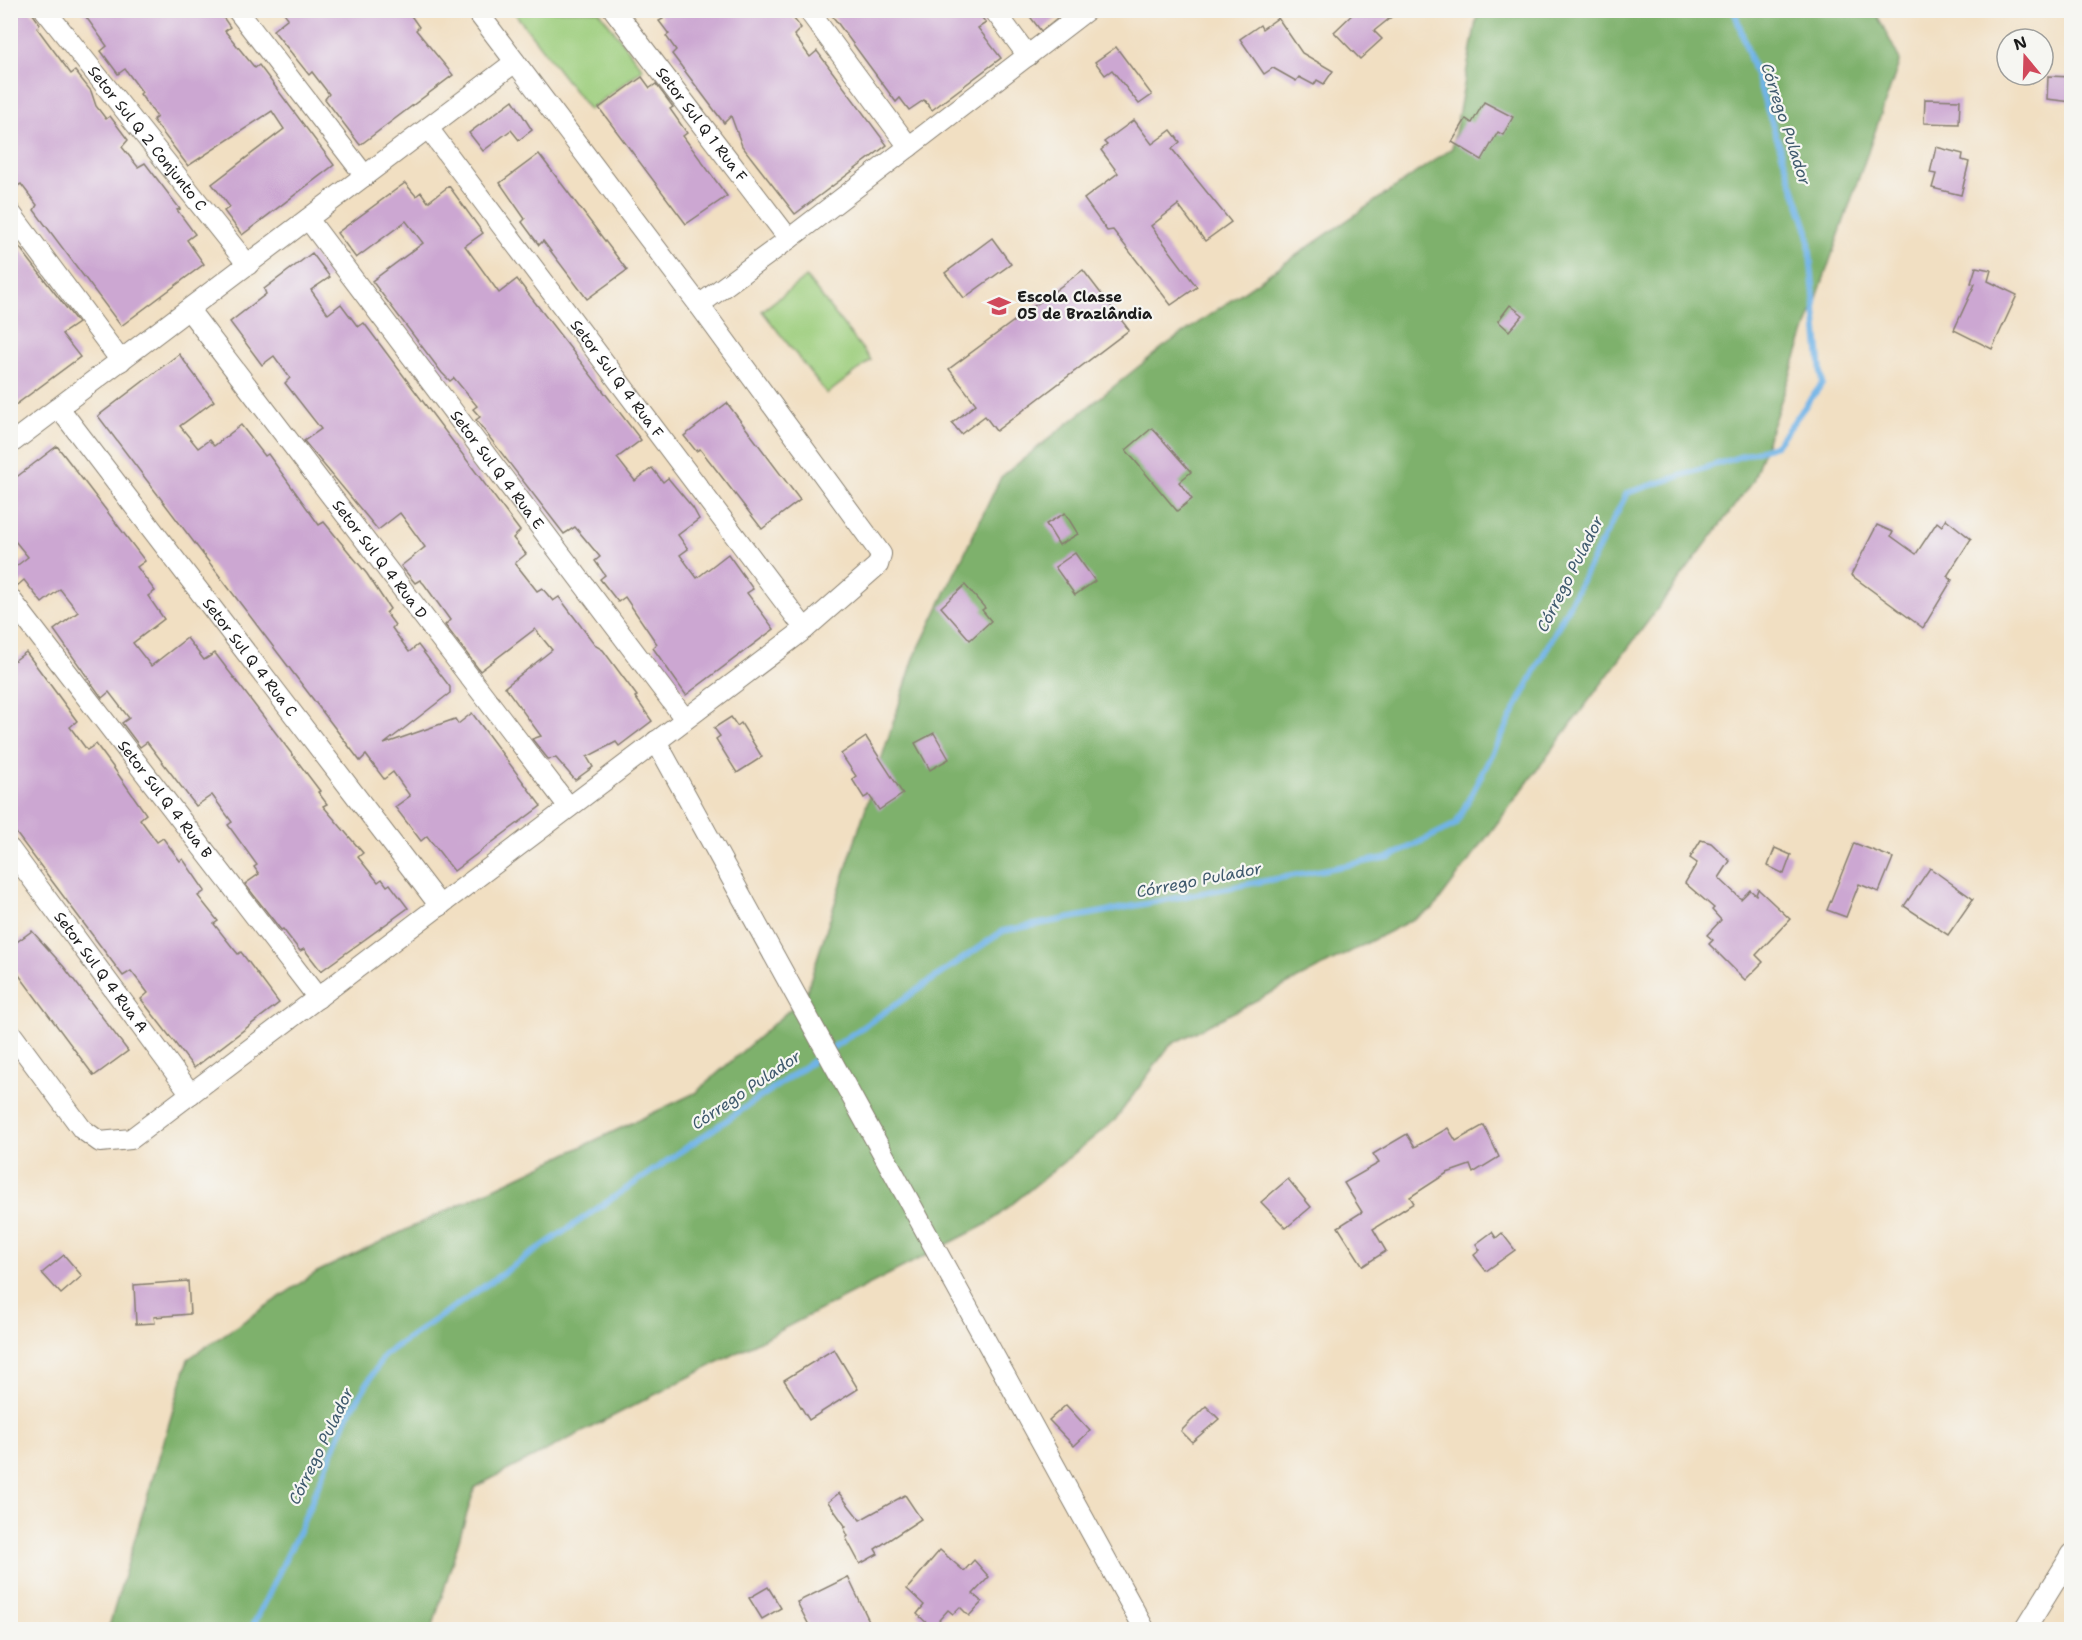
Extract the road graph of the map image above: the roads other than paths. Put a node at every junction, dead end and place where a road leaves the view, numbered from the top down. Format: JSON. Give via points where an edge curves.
{"nodes":[{"id":1,"x":45,"y":10,"type":"edge"},
{"id":2,"x":237,"y":10,"type":"edge"},
{"id":3,"x":476,"y":10,"type":"edge"},
{"id":4,"x":614,"y":10,"type":"edge"},
{"id":5,"x":808,"y":10,"type":"edge"},
{"id":6,"x":994,"y":10,"type":"edge"},
{"id":7,"x":1087,"y":10,"type":"edge"},
{"id":8,"x":1028,"y":56,"type":"junction"},
{"id":9,"x":515,"y":62,"type":"junction"},
{"id":10,"x":428,"y":128,"type":"junction"},
{"id":11,"x":909,"y":147,"type":"junction"},
{"id":12,"x":365,"y":176,"type":"junction"},
{"id":13,"x":10,"y":212,"type":"edge"},
{"id":14,"x":308,"y":219,"type":"junction"},
{"id":15,"x":789,"y":239,"type":"junction"},
{"id":16,"x":248,"y":265,"type":"junction"},
{"id":17,"x":699,"y":304,"type":"junction"},
{"id":18,"x":189,"y":310,"type":"junction"},
{"id":19,"x":121,"y":361,"type":"junction"},
{"id":20,"x":59,"y":408,"type":"junction"},
{"id":21,"x":10,"y":444,"type":"edge"},
{"id":22,"x":10,"y":598,"type":"edge"},
{"id":23,"x":805,"y":629,"type":"junction"},
{"id":24,"x":686,"y":719,"type":"junction"},
{"id":25,"x":656,"y":741,"type":"junction"},
{"id":26,"x":569,"y":807,"type":"junction"},
{"id":27,"x":10,"y":849,"type":"edge"},
{"id":28,"x":440,"y":906,"type":"junction"},
{"id":29,"x":318,"y":998,"type":"junction"},
{"id":30,"x":10,"y":1032,"type":"edge"},
{"id":31,"x":191,"y":1094,"type":"junction"},
{"id":32,"x":2072,"y":1554,"type":"edge"},
{"id":33,"x":1145,"y":1629,"type":"edge"},
{"id":34,"x":2025,"y":1629,"type":"edge"}],
"edges":[{"from":1,"to":16,"type":"street","name":"Setor Sul Q 2 Conjunto C"},
{"from":2,"to":12,"type":"street"},
{"from":3,"to":9,"type":"street"},
{"from":4,"to":15,"type":"street","name":"Setor Sul Q 1 Rua F"},
{"from":5,"to":11,"type":"street"},
{"from":6,"to":8,"type":"street"},
{"from":7,"to":8,"type":"street"},
{"from":8,"to":11,"type":"street"},
{"from":9,"to":10,"type":"street"},
{"from":9,"to":17,"type":"street"},
{"from":10,"to":12,"type":"street"},
{"from":10,"to":23,"type":"street","name":"Setor Sul Q 4 Rua F"},
{"from":11,"to":15,"type":"street"},
{"from":12,"to":14,"type":"street"},
{"from":13,"to":19,"type":"street"},
{"from":14,"to":16,"type":"street"},
{"from":14,"to":24,"type":"street","name":"Setor Sul Q 4 Rua E"},
{"from":15,"to":17,"type":"street"},
{"from":16,"to":18,"type":"street"},
{"from":17,"to":23,"type":"street","via":[[880,554],[878,565]]},
{"from":18,"to":19,"type":"street"},
{"from":18,"to":26,"type":"street","name":"Setor Sul Q 4 Rua D"},
{"from":19,"to":20,"type":"street"},
{"from":20,"to":21,"type":"street"},
{"from":20,"to":28,"type":"street","name":"Setor Sul Q 4 Rua C"},
{"from":22,"to":29,"type":"street","name":"Setor Sul Q 4 Rua B"},
{"from":23,"to":24,"type":"street"},
{"from":24,"to":25,"type":"street"},
{"from":25,"to":26,"type":"street"},
{"from":25,"to":33,"type":"street"},
{"from":26,"to":28,"type":"street"},
{"from":27,"to":31,"type":"street","name":"Setor Sul Q 4 Rua A"},
{"from":28,"to":29,"type":"street"},
{"from":29,"to":31,"type":"street"},
{"from":30,"to":31,"type":"street","via":[[82,1129],[100,1142],[131,1139]]},
{"from":32,"to":34,"type":"street"}]}
